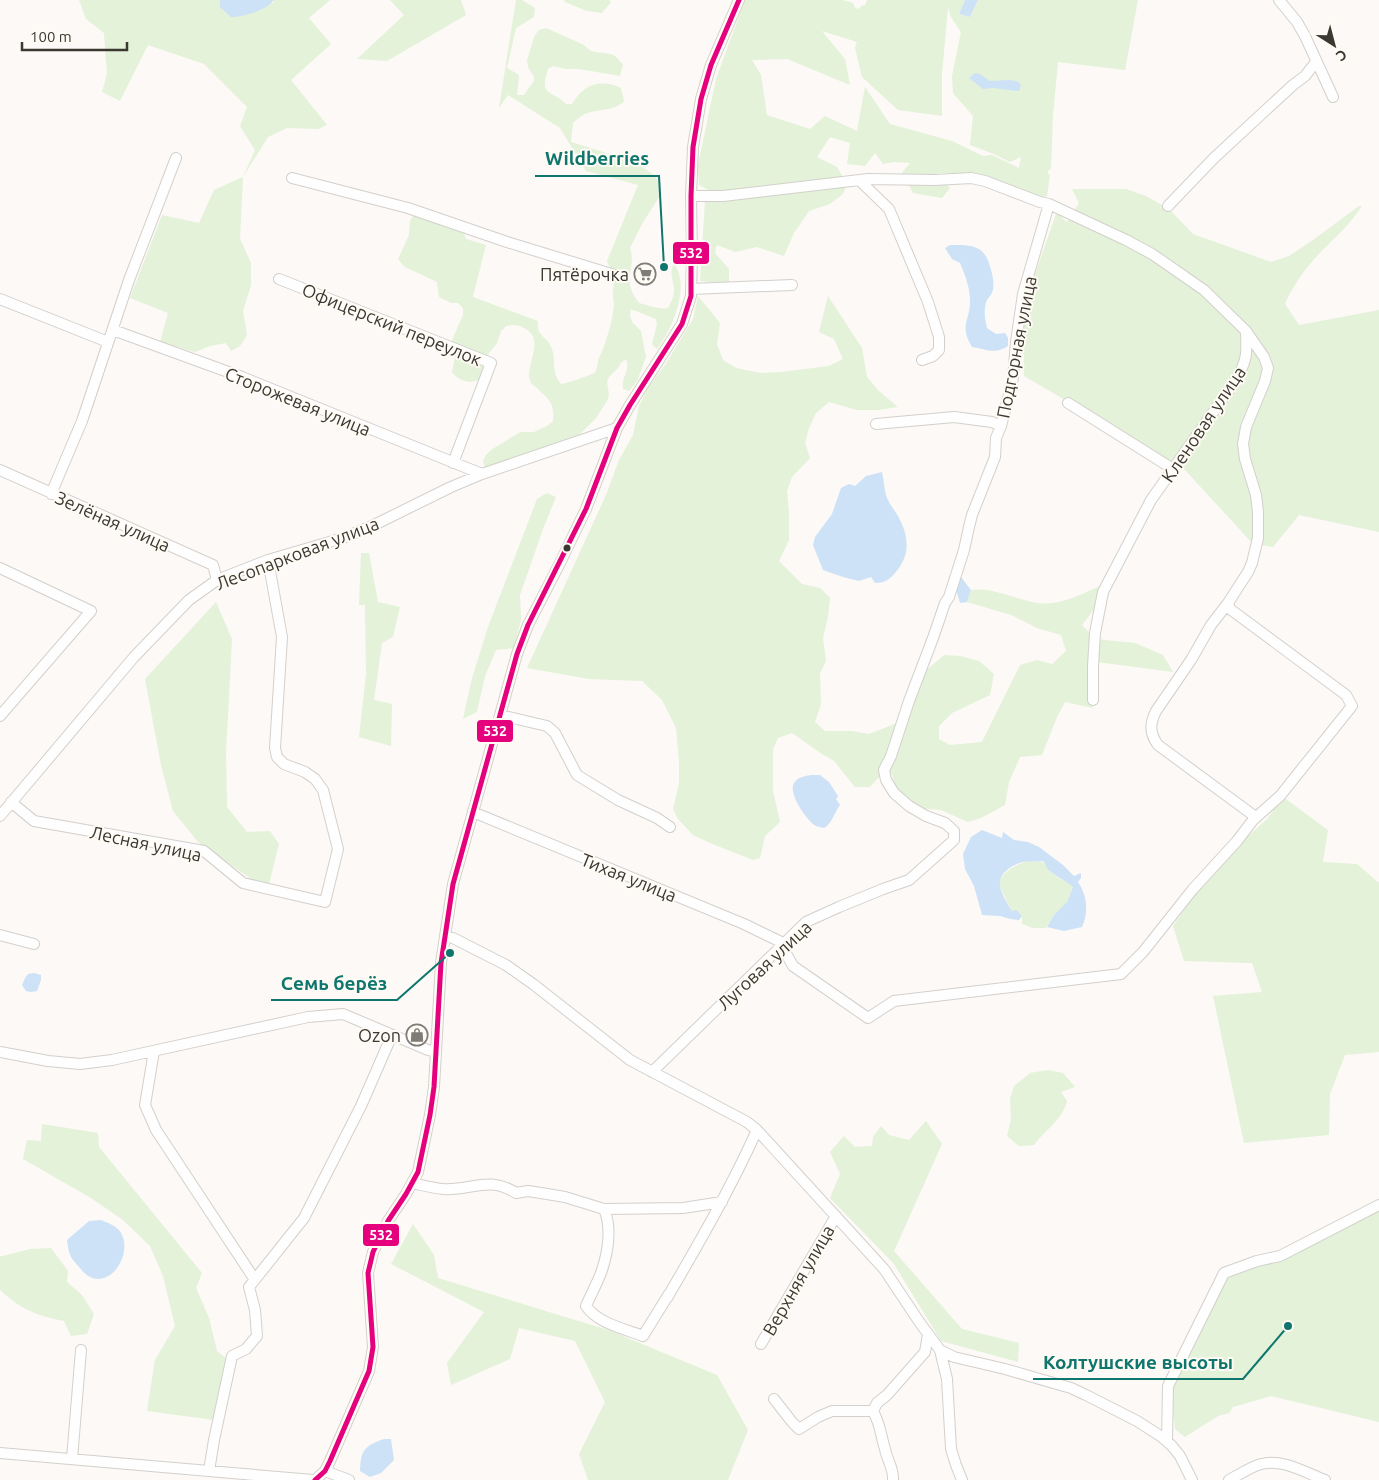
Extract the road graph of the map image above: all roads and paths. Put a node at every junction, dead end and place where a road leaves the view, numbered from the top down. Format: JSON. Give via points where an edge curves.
{"nodes":[{"id":1,"x":739,"y":0,"type":"edge"},
{"id":2,"x":1279,"y":0,"type":"edge"},
{"id":3,"x":1316,"y":62,"type":"junction"},
{"id":4,"x":1333,"y":97,"type":"dead end"},
{"id":5,"x":176,"y":158,"type":"dead end"},
{"id":6,"x":292,"y":178,"type":"dead end"},
{"id":7,"x":859,"y":180,"type":"junction"},
{"id":8,"x":690,"y":196,"type":"junction"},
{"id":9,"x":1049,"y":204,"type":"junction"},
{"id":10,"x":1168,"y":206,"type":"dead end"},
{"id":11,"x":618,"y":276,"type":"dead end"},
{"id":12,"x":279,"y":279,"type":"dead end"},
{"id":13,"x":792,"y":285,"type":"dead end"},
{"id":14,"x":691,"y":289,"type":"junction"},
{"id":15,"x":0,"y":299,"type":"edge"},
{"id":16,"x":113,"y":330,"type":"junction"},
{"id":17,"x":1246,"y":331,"type":"junction"},
{"id":18,"x":108,"y":342,"type":"junction"},
{"id":19,"x":922,"y":360,"type":"dead end"},
{"id":20,"x":1068,"y":403,"type":"dead end"},
{"id":21,"x":876,"y":424,"type":"dead end"},
{"id":22,"x":1001,"y":426,"type":"junction"},
{"id":23,"x":618,"y":428,"type":"junction"},
{"id":24,"x":453,"y":463,"type":"junction"},
{"id":25,"x":1173,"y":468,"type":"junction"},
{"id":26,"x":0,"y":470,"type":"edge"},
{"id":27,"x":482,"y":474,"type":"junction"},
{"id":28,"x":51,"y":494,"type":"junction"},
{"id":29,"x":268,"y":560,"type":"junction"},
{"id":30,"x":0,"y":568,"type":"edge"},
{"id":31,"x":218,"y":580,"type":"junction"},
{"id":32,"x":945,"y":603,"type":"joint"},
{"id":33,"x":1228,"y":603,"type":"junction"},
{"id":34,"x":1093,"y":700,"type":"dead end"},
{"id":35,"x":500,"y":715,"type":"junction"},
{"id":36,"x":0,"y":716,"type":"edge"},
{"id":37,"x":11,"y":802,"type":"junction"},
{"id":38,"x":473,"y":812,"type":"junction"},
{"id":39,"x":0,"y":816,"type":"edge"},
{"id":40,"x":1253,"y":820,"type":"junction"},
{"id":41,"x":670,"y":827,"type":"dead end"},
{"id":42,"x":0,"y":935,"type":"edge"},
{"id":43,"x":444,"y":941,"type":"junction"},
{"id":44,"x":34,"y":944,"type":"dead end"},
{"id":45,"x":781,"y":945,"type":"junction"},
{"id":46,"x":392,"y":1034,"type":"junction"},
{"id":47,"x":0,"y":1052,"type":"edge"},
{"id":48,"x":154,"y":1052,"type":"junction"},
{"id":49,"x":436,"y":1052,"type":"junction"},
{"id":50,"x":652,"y":1072,"type":"junction"},
{"id":51,"x":757,"y":1130,"type":"junction"},
{"id":52,"x":412,"y":1183,"type":"junction"},
{"id":53,"x":722,"y":1202,"type":"junction"},
{"id":54,"x":1379,"y":1205,"type":"edge"},
{"id":55,"x":604,"y":1208,"type":"junction"},
{"id":56,"x":836,"y":1216,"type":"junction"},
{"id":57,"x":255,"y":1280,"type":"junction"},
{"id":58,"x":928,"y":1334,"type":"junction"},
{"id":59,"x":761,"y":1344,"type":"dead end"},
{"id":60,"x":81,"y":1350,"type":"dead end"},
{"id":61,"x":940,"y":1350,"type":"junction"},
{"id":62,"x":925,"y":1352,"type":"junction"},
{"id":63,"x":774,"y":1399,"type":"dead end"},
{"id":64,"x":873,"y":1411,"type":"junction"},
{"id":65,"x":1167,"y":1441,"type":"junction"},
{"id":66,"x":0,"y":1453,"type":"edge"},
{"id":67,"x":72,"y":1459,"type":"junction"},
{"id":68,"x":209,"y":1471,"type":"junction"},
{"id":69,"x":325,"y":1471,"type":"junction"},
{"id":70,"x":314,"y":1480,"type":"edge"},
{"id":71,"x":349,"y":1480,"type":"edge"},
{"id":72,"x":893,"y":1480,"type":"edge"},
{"id":73,"x":962,"y":1480,"type":"edge"},
{"id":74,"x":1192,"y":1480,"type":"edge"},
{"id":75,"x":1229,"y":1480,"type":"edge"},
{"id":76,"x":1325,"y":1480,"type":"edge"}],
"edges":[{"from":1,"to":8,"type":"street","via":[[701,99],[693,147]]},
{"from":2,"to":3,"type":"street","via":[[1297,22]]},
{"from":3,"to":4,"type":"street"},
{"from":3,"to":10,"type":"street"},
{"from":5,"to":16,"type":"street"},
{"from":6,"to":11,"type":"street","via":[[408,208]]},
{"from":7,"to":8,"type":"street","via":[[723,196]]},
{"from":7,"to":9,"type":"street","via":[[971,178]]},
{"from":7,"to":19,"type":"street","via":[[889,209],[928,302],[939,337],[939,350]]},
{"from":8,"to":14,"type":"street"},
{"from":9,"to":17,"type":"street","via":[[1152,254],[1204,290]]},
{"from":9,"to":22,"type":"street","name":"Подгорная улица","via":[[1021,302],[1013,378]]},
{"from":12,"to":24,"type":"street","name":"Офицерский переулок","via":[[491,363]]},
{"from":13,"to":14,"type":"street"},
{"from":14,"to":23,"type":"street","via":[[682,324]]},
{"from":15,"to":18,"type":"street"},
{"from":16,"to":18,"type":"street"},
{"from":16,"to":24,"type":"street","name":"Сторожевая улица","via":[[242,377]]},
{"from":17,"to":25,"type":"street","name":"Кленовая улица","via":[[1247,354],[1236,380]]},
{"from":17,"to":33,"type":"street","name":"Кленовая улица","via":[[1268,368],[1243,444],[1244,459],[1256,496],[1258,538],[1248,572]]},
{"from":18,"to":28,"type":"street","via":[[82,421]]},
{"from":20,"to":25,"type":"street"},
{"from":21,"to":22,"type":"street","via":[[954,417]]},
{"from":22,"to":32,"type":"street","name":"Подгорная улица","via":[[996,438],[995,457],[972,515],[964,550]]},
{"from":23,"to":27,"type":"street","name":"Лесопарковая улица"},
{"from":23,"to":35,"type":"street","via":[[586,509],[528,624]]},
{"from":24,"to":27,"type":"street","name":"Сторожевая улица"},
{"from":25,"to":34,"type":"street","name":"Кленовая улица","via":[[1151,500],[1103,592],[1095,633]]},
{"from":26,"to":28,"type":"street","name":"Зелёная улица"},
{"from":27,"to":29,"type":"street","name":"Лесопарковая улица","via":[[343,538]]},
{"from":28,"to":31,"type":"street","name":"Зелёная улица","via":[[213,566]]},
{"from":29,"to":31,"type":"street","name":"Лесопарковая улица"},
{"from":29,"to":37,"type":"street","name":"Лесная улица","via":[[282,637],[275,748],[277,757],[284,764],[306,772],[323,790],[338,849],[325,902],[243,882],[204,851],[34,821]]},
{"from":30,"to":36,"type":"street","via":[[91,611]]},
{"from":31,"to":37,"type":"street","name":"Лесопарковая улица","via":[[189,600],[153,637]]},
{"from":32,"to":45,"type":"street","name":"Луговая улица","via":[[884,770],[894,792],[909,806],[945,823],[954,831],[954,840],[909,880],[806,922]]},
{"from":33,"to":40,"type":"street","name":"Кленовая улица","via":[[1156,711],[1151,730],[1158,745],[1253,815]]},
{"from":33,"to":40,"type":"street","via":[[1230,609],[1346,695],[1352,706],[1280,796]]},
{"from":35,"to":38,"type":"street"},
{"from":35,"to":41,"type":"street","via":[[547,726],[555,733],[577,775]]},
{"from":37,"to":39,"type":"street","name":"Лесопарковая улица"},
{"from":38,"to":43,"type":"street","via":[[453,884]]},
{"from":38,"to":45,"type":"street","name":"Тихая улица","via":[[744,924]]},
{"from":40,"to":45,"type":"street","via":[[1121,974],[894,1001],[868,1018],[793,966]]},
{"from":42,"to":44,"type":"street"},
{"from":43,"to":49,"type":"street"},
{"from":43,"to":50,"type":"street","via":[[453,938],[506,965],[630,1060]]},
{"from":45,"to":50,"type":"street","name":"Луговая улица"},
{"from":46,"to":48,"type":"street","via":[[343,1014],[308,1017]]},
{"from":46,"to":49,"type":"street"},
{"from":46,"to":57,"type":"street","via":[[361,1106],[304,1218]]},
{"from":47,"to":48,"type":"street","via":[[48,1062],[80,1064]]},
{"from":48,"to":57,"type":"street","via":[[145,1105],[156,1130]]},
{"from":49,"to":52,"type":"street","via":[[430,1115],[418,1172]]},
{"from":50,"to":51,"type":"street"},
{"from":51,"to":53,"type":"street"},
{"from":51,"to":56,"type":"street"},
{"from":52,"to":55,"type":"street","via":[[443,1189],[499,1184],[516,1193],[528,1191],[566,1197]]},
{"from":52,"to":69,"type":"street","via":[[373,1252],[368,1273],[373,1347],[369,1371]]},
{"from":53,"to":55,"type":"street","via":[[683,1208]]},
{"from":53,"to":55,"type":"street","via":[[642,1336],[604,1321],[586,1306],[606,1255],[608,1216]]},
{"from":54,"to":65,"type":"street","via":[[1280,1256],[1224,1273],[1168,1386]]},
{"from":56,"to":58,"type":"street","via":[[884,1269]]},
{"from":56,"to":59,"type":"street","name":"Верхняя улица"},
{"from":57,"to":68,"type":"street","via":[[250,1287],[257,1336],[246,1349],[232,1356]]},
{"from":58,"to":61,"type":"street"},
{"from":58,"to":62,"type":"street"},
{"from":60,"to":67,"type":"street"},
{"from":61,"to":62,"type":"street"},
{"from":61,"to":65,"type":"street","via":[[954,1357],[1071,1388],[1137,1421]]},
{"from":61,"to":73,"type":"street","via":[[948,1380],[951,1448]]},
{"from":62,"to":64,"type":"street"},
{"from":63,"to":64,"type":"street","via":[[799,1429],[832,1411]]},
{"from":64,"to":72,"type":"street","via":[[880,1423]]},
{"from":65,"to":74,"type":"street","via":[[1180,1456]]},
{"from":66,"to":67,"type":"street"},
{"from":67,"to":68,"type":"street"},
{"from":68,"to":70,"type":"street"},
{"from":69,"to":70,"type":"street"},
{"from":69,"to":71,"type":"street"},
{"from":75,"to":76,"type":"street","via":[[1262,1464],[1276,1463]]}]}
